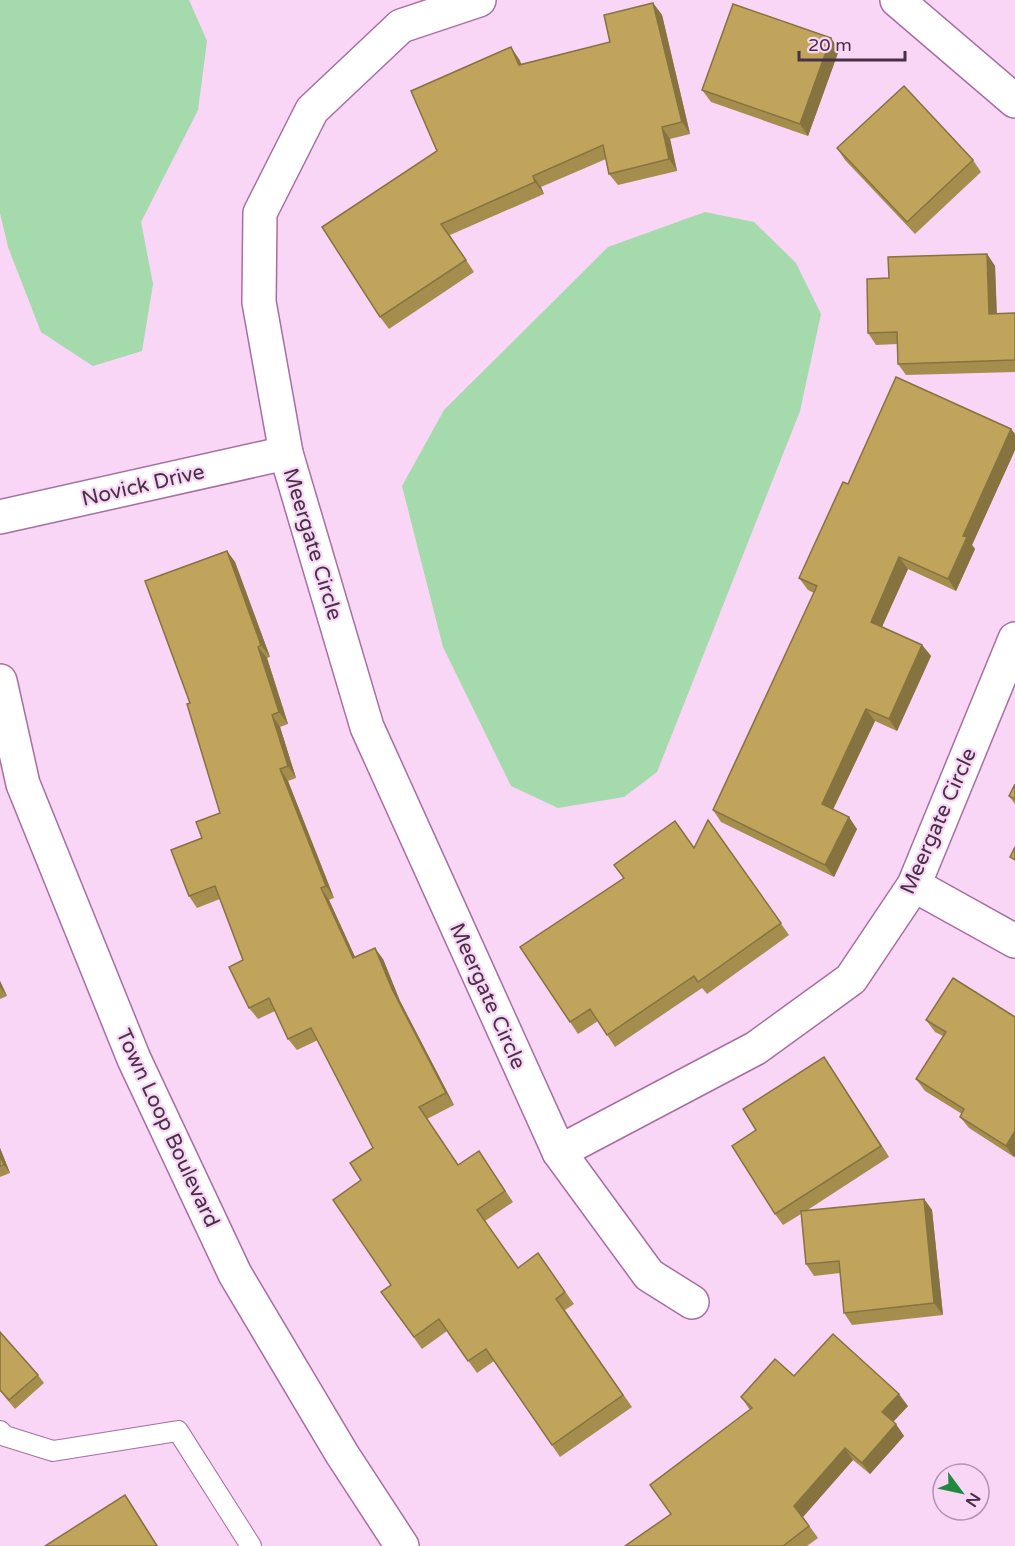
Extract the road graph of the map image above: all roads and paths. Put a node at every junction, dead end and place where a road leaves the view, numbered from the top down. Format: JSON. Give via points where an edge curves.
{"nodes":[{"id":1,"x":480,"y":0,"type":"edge"},
{"id":2,"x":897,"y":0,"type":"edge"},
{"id":3,"x":1015,"y":101,"type":"edge"},
{"id":4,"x":286,"y":453,"type":"junction"},
{"id":5,"x":0,"y":517,"type":"edge"},
{"id":6,"x":1015,"y":639,"type":"edge"},
{"id":7,"x":0,"y":681,"type":"edge"},
{"id":8,"x":914,"y":885,"type":"junction"},
{"id":9,"x":1015,"y":941,"type":"edge"},
{"id":10,"x":559,"y":1152,"type":"junction"},
{"id":11,"x":692,"y":1302,"type":"dead end"},
{"id":12,"x":0,"y":1431,"type":"edge"},
{"id":13,"x":251,"y":1546,"type":"edge"},
{"id":14,"x":402,"y":1546,"type":"edge"}],
"edges":[{"from":1,"to":4,"type":"street","name":"Meergate Circle","via":[[401,26],[312,110],[260,213],[259,302]]},
{"from":2,"to":3,"type":"street"},
{"from":4,"to":5,"type":"street","name":"Novick Drive"},
{"from":4,"to":10,"type":"street","name":"Meergate Circle","via":[[367,727]]},
{"from":6,"to":8,"type":"street","name":"Meergate Circle"},
{"from":7,"to":14,"type":"street","name":"Town Loop Boulevard","via":[[23,784],[134,1059],[235,1274]]},
{"from":8,"to":9,"type":"street"},
{"from":8,"to":10,"type":"street","name":"Meergate Circle","via":[[851,979],[756,1048]]},
{"from":10,"to":11,"type":"street","name":"Meergate Circle","via":[[649,1275]]},
{"from":12,"to":13,"type":"lane","via":[[53,1451],[178,1431]]}]}
